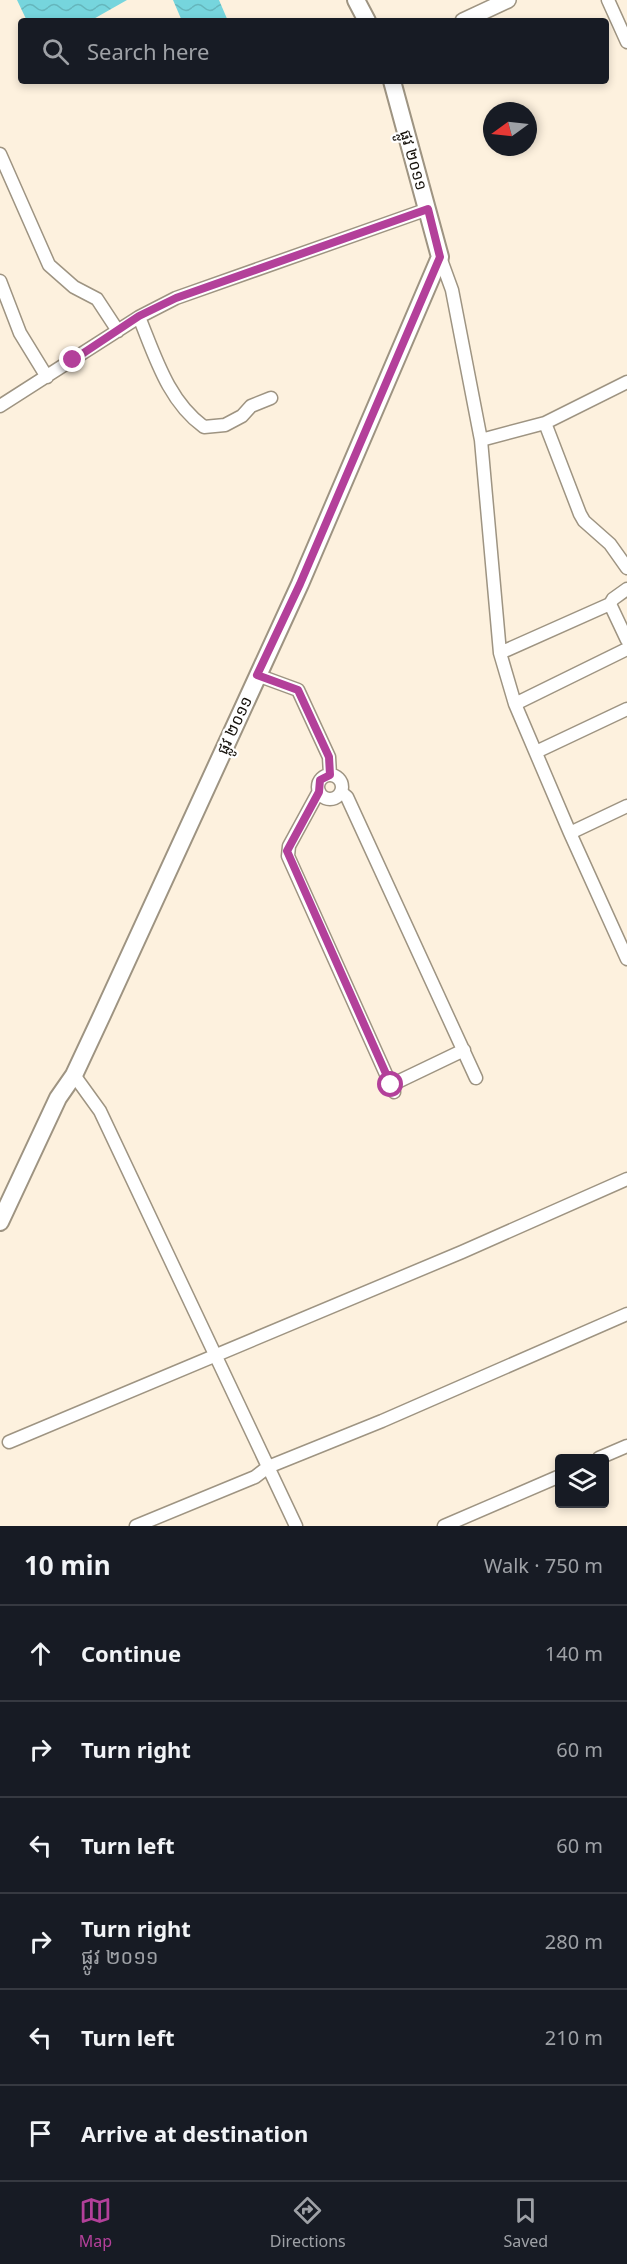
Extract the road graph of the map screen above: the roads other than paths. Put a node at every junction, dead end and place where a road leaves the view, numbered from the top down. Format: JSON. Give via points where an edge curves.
{"nodes":[{"id":1,"x":356,"y":0,"type":"edge"},
{"id":2,"x":508,"y":0,"type":"edge"},
{"id":3,"x":608,"y":0,"type":"edge"},
{"id":4,"x":365,"y":18,"type":"edge"},
{"id":5,"x":469,"y":18,"type":"edge"},
{"id":6,"x":627,"y":42,"type":"edge"},
{"id":7,"x":393,"y":84,"type":"edge"},
{"id":8,"x":0,"y":154,"type":"edge"},
{"id":9,"x":428,"y":209,"type":"junction"},
{"id":10,"x":440,"y":257,"type":"junction"},
{"id":11,"x":0,"y":281,"type":"edge"},
{"id":12,"x":139,"y":316,"type":"junction"},
{"id":13,"x":118,"y":331,"type":"junction"},
{"id":14,"x":47,"y":377,"type":"junction"},
{"id":15,"x":627,"y":382,"type":"edge"},
{"id":16,"x":271,"y":398,"type":"dead end"},
{"id":17,"x":0,"y":406,"type":"edge"},
{"id":18,"x":545,"y":423,"type":"junction"},
{"id":19,"x":482,"y":440,"type":"junction"},
{"id":20,"x":627,"y":568,"type":"edge"},
{"id":21,"x":627,"y":589,"type":"edge"},
{"id":22,"x":610,"y":604,"type":"junction"},
{"id":23,"x":627,"y":640,"type":"edge"},
{"id":24,"x":627,"y":649,"type":"edge"},
{"id":25,"x":500,"y":653,"type":"junction"},
{"id":26,"x":257,"y":675,"type":"junction"},
{"id":27,"x":515,"y":704,"type":"junction"},
{"id":28,"x":627,"y":709,"type":"edge"},
{"id":29,"x":536,"y":752,"type":"junction"},
{"id":30,"x":330,"y":775,"type":"junction"},
{"id":31,"x":319,"y":792,"type":"junction"},
{"id":32,"x":341,"y":792,"type":"junction"},
{"id":33,"x":627,"y":806,"type":"edge"},
{"id":34,"x":570,"y":833,"type":"junction"},
{"id":35,"x":627,"y":959,"type":"edge"},
{"id":36,"x":464,"y":1050,"type":"junction"},
{"id":37,"x":74,"y":1075,"type":"junction"},
{"id":38,"x":476,"y":1077,"type":"dead end"},
{"id":39,"x":627,"y":1179,"type":"edge"},
{"id":40,"x":0,"y":1222,"type":"edge"},
{"id":41,"x":627,"y":1314,"type":"edge"},
{"id":42,"x":215,"y":1354,"type":"junction"},
{"id":43,"x":9,"y":1442,"type":"dead end"},
{"id":44,"x":627,"y":1446,"type":"edge"},
{"id":45,"x":608,"y":1454,"type":"edge"},
{"id":46,"x":268,"y":1467,"type":"junction"},
{"id":47,"x":555,"y":1478,"type":"edge"},
{"id":48,"x":136,"y":1526,"type":"edge"},
{"id":49,"x":296,"y":1526,"type":"edge"},
{"id":50,"x":444,"y":1526,"type":"edge"}],
"edges":[{"from":1,"to":4,"type":"main road"},
{"from":2,"to":5,"type":"street"},
{"from":3,"to":6,"type":"street"},
{"from":7,"to":9,"type":"main road","name":"ផ្លូវ ២០១១"},
{"from":8,"to":13,"type":"street","via":[[49,265],[74,287],[97,299]]},
{"from":9,"to":10,"type":"main road","name":"ផ្លូវ ២០១១"},
{"from":9,"to":12,"type":"street","via":[[176,298]]},
{"from":10,"to":19,"type":"street","via":[[452,290]]},
{"from":10,"to":26,"type":"main road","name":"ផ្លូវ ២០១១"},
{"from":11,"to":14,"type":"street","via":[[20,333]]},
{"from":12,"to":13,"type":"street"},
{"from":12,"to":16,"type":"street","via":[[166,381],[191,418],[204,427],[225,425],[251,406]]},
{"from":13,"to":14,"type":"street"},
{"from":14,"to":17,"type":"street"},
{"from":15,"to":18,"type":"street"},
{"from":18,"to":19,"type":"street"},
{"from":18,"to":20,"type":"street","via":[[580,514]]},
{"from":19,"to":25,"type":"street"},
{"from":21,"to":22,"type":"street"},
{"from":22,"to":23,"type":"street"},
{"from":22,"to":25,"type":"street"},
{"from":24,"to":27,"type":"street"},
{"from":25,"to":27,"type":"street"},
{"from":26,"to":30,"type":"street","via":[[298,690],[329,757]]},
{"from":26,"to":37,"type":"main road","name":"ផ្លូវ ២០១១"},
{"from":27,"to":29,"type":"street"},
{"from":28,"to":29,"type":"street"},
{"from":29,"to":34,"type":"street"},
{"from":30,"to":31,"type":"street","via":[[320,780]]},
{"from":30,"to":32,"type":"street","via":[[340,780]]},
{"from":31,"to":32,"type":"street","via":[[328,799]]},
{"from":31,"to":36,"type":"street","via":[[288,846],[288,856],[392,1089]]},
{"from":32,"to":36,"type":"street","via":[[347,797]]},
{"from":33,"to":34,"type":"street"},
{"from":34,"to":35,"type":"street"},
{"from":36,"to":38,"type":"street"},
{"from":37,"to":40,"type":"main road","name":"ផ្លូវ ២០១១","via":[[58,1098]]},
{"from":37,"to":42,"type":"street","via":[[100,1112]]},
{"from":39,"to":42,"type":"street"},
{"from":41,"to":46,"type":"street"},
{"from":42,"to":43,"type":"street"},
{"from":42,"to":46,"type":"street"},
{"from":44,"to":45,"type":"street"},
{"from":46,"to":48,"type":"street","via":[[255,1477]]},
{"from":46,"to":49,"type":"street"},
{"from":47,"to":50,"type":"street"}]}
